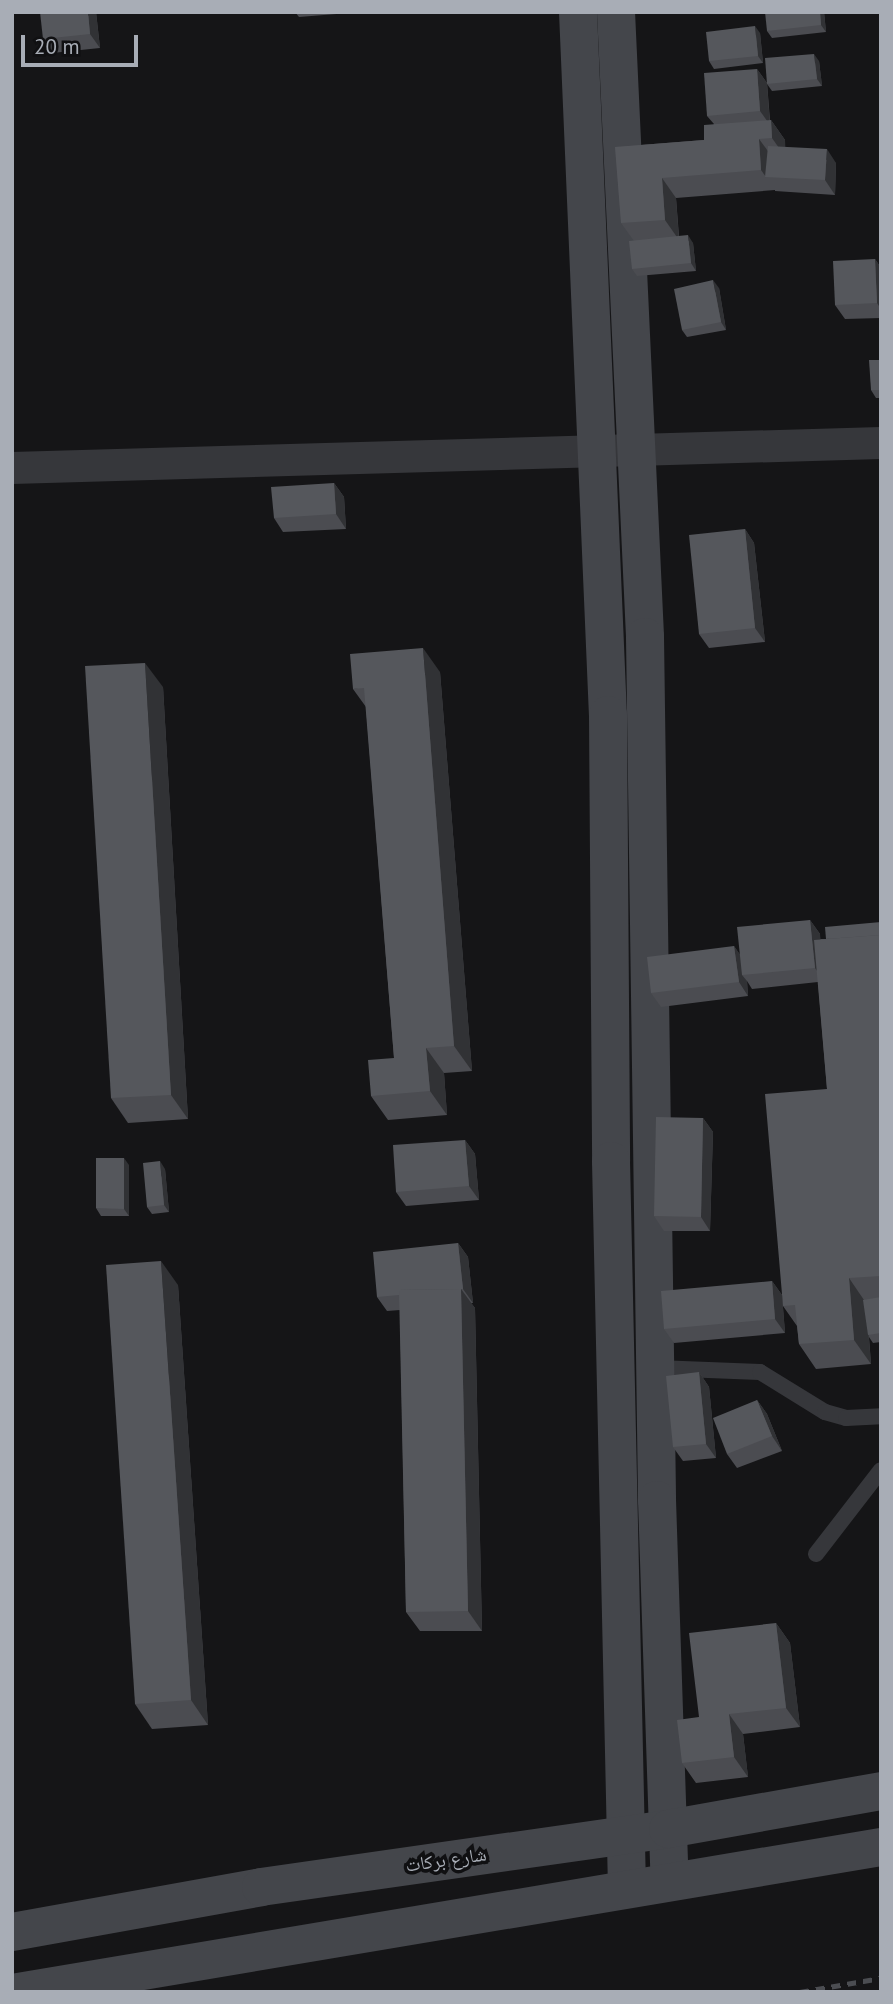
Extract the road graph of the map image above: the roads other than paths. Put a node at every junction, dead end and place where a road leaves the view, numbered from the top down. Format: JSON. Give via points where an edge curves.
{"nodes":[{"id":1,"x":578,"y":12,"type":"edge"},
{"id":2,"x":616,"y":12,"type":"edge"},
{"id":3,"x":881,"y":443,"type":"edge"},
{"id":4,"x":639,"y":452,"type":"junction"},
{"id":5,"x":597,"y":454,"type":"junction"},
{"id":6,"x":12,"y":468,"type":"edge"},
{"id":7,"x":657,"y":1368,"type":"junction"},
{"id":8,"x":881,"y":1416,"type":"edge"},
{"id":9,"x":881,"y":1470,"type":"edge"},
{"id":10,"x":816,"y":1553,"type":"dead end"},
{"id":11,"x":881,"y":1791,"type":"edge"},
{"id":12,"x":668,"y":1829,"type":"junction"},
{"id":13,"x":626,"y":1835,"type":"junction"},
{"id":14,"x":881,"y":1847,"type":"edge"},
{"id":15,"x":670,"y":1882,"type":"junction"},
{"id":16,"x":627,"y":1889,"type":"junction"},
{"id":17,"x":12,"y":1932,"type":"edge"},
{"id":18,"x":18,"y":1992,"type":"edge"}],
"edges":[{"from":1,"to":5,"type":"street"},
{"from":2,"to":4,"type":"street"},
{"from":3,"to":4,"type":"street"},
{"from":4,"to":5,"type":"street"},
{"from":4,"to":7,"type":"street"},
{"from":5,"to":6,"type":"street"},
{"from":5,"to":13,"type":"street","via":[[608,715],[611,1175]]},
{"from":7,"to":8,"type":"lane","via":[[760,1372],[825,1412],[846,1418]]},
{"from":7,"to":12,"type":"street"},
{"from":9,"to":10,"type":"lane"},
{"from":11,"to":12,"type":"street","name":"شارع بركات"},
{"from":12,"to":13,"type":"street","name":"شارع بركات"},
{"from":12,"to":15,"type":"street"},
{"from":13,"to":16,"type":"street"},
{"from":13,"to":17,"type":"street","name":"شارع بركات","via":[[261,1887]]},
{"from":14,"to":15,"type":"street"},
{"from":15,"to":16,"type":"street"},
{"from":16,"to":18,"type":"street"}]}
